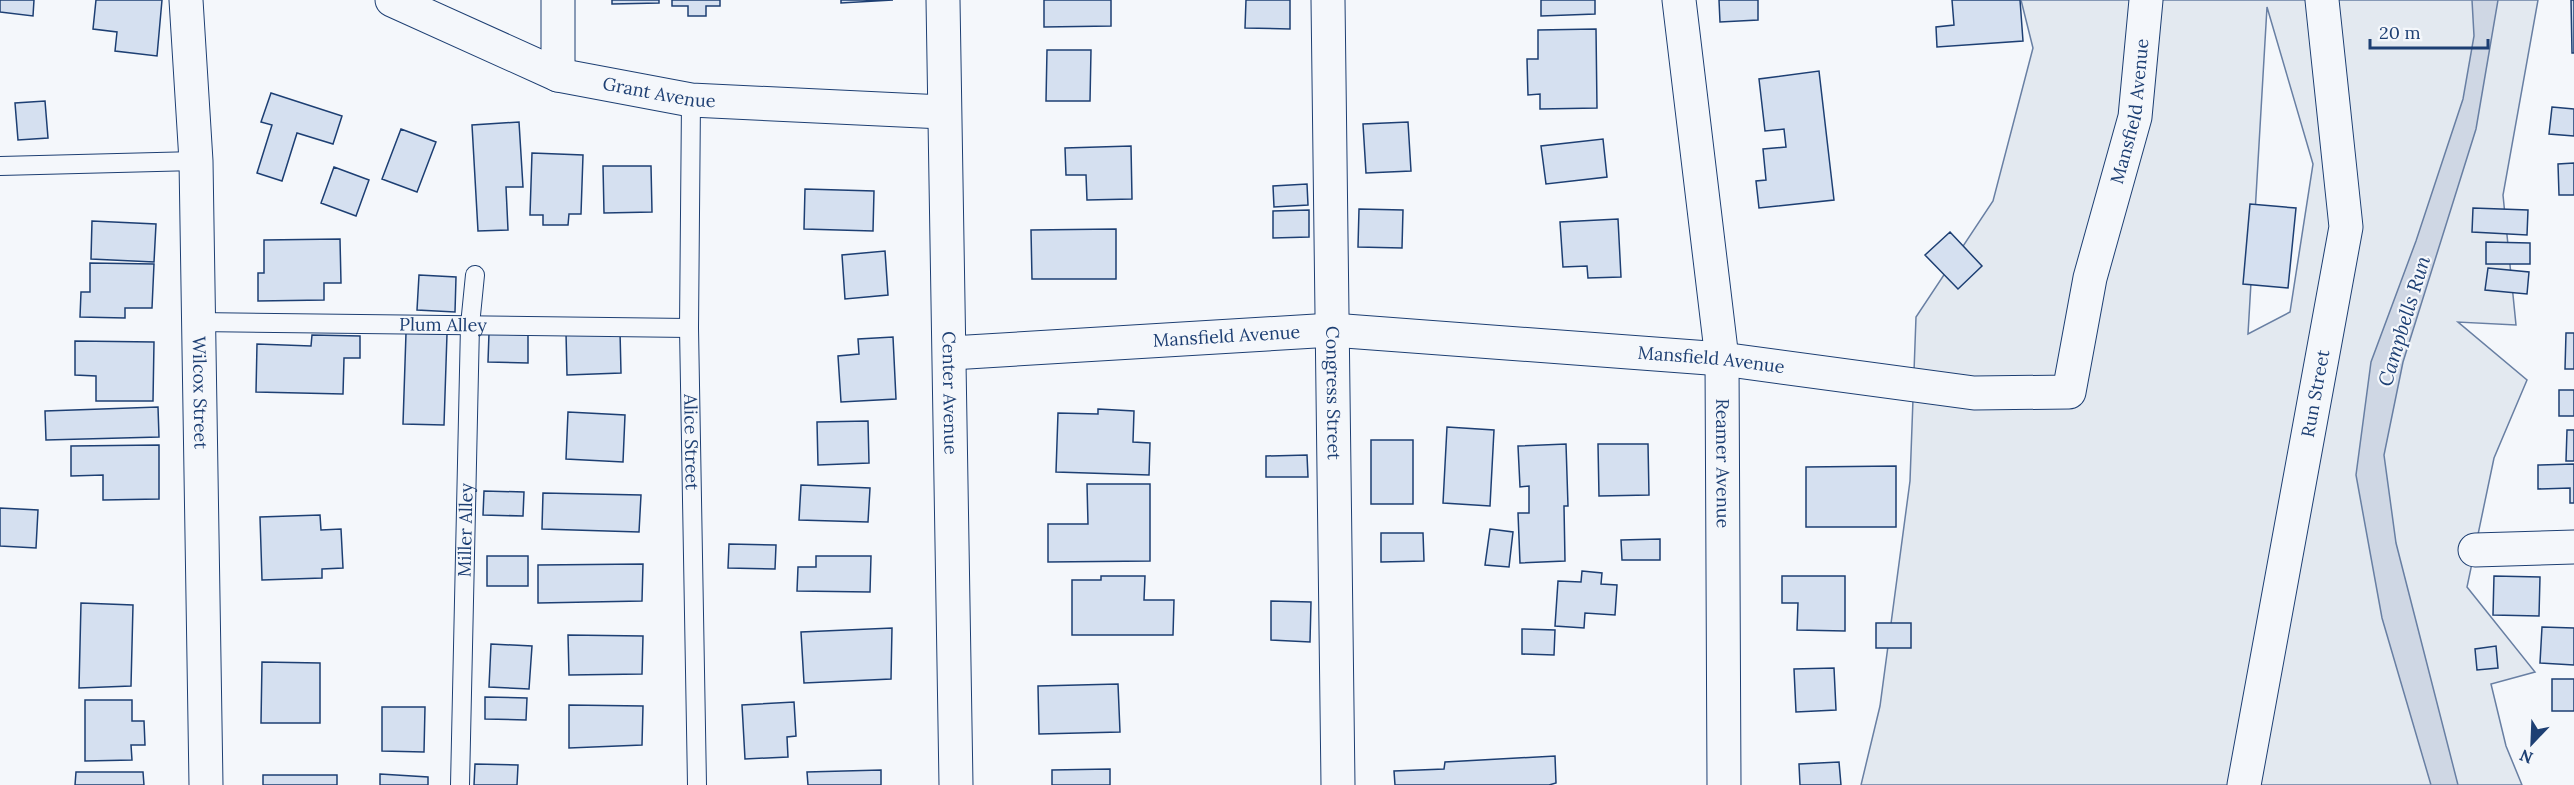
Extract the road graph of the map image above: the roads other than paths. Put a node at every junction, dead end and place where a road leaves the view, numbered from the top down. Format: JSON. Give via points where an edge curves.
{"nodes":[{"id":1,"x":186,"y":0,"type":"edge"},
{"id":2,"x":392,"y":0,"type":"edge"},
{"id":3,"x":558,"y":0,"type":"edge"},
{"id":4,"x":943,"y":0,"type":"edge"},
{"id":5,"x":1328,"y":0,"type":"edge"},
{"id":6,"x":1678,"y":0,"type":"edge"},
{"id":7,"x":2146,"y":0,"type":"edge"},
{"id":8,"x":2322,"y":0,"type":"edge"},
{"id":9,"x":558,"y":75,"type":"junction"},
{"id":10,"x":691,"y":100,"type":"junction"},
{"id":11,"x":944,"y":112,"type":"junction"},
{"id":12,"x":196,"y":161,"type":"junction"},
{"id":13,"x":0,"y":166,"type":"edge"},
{"id":14,"x":475,"y":275,"type":"dead end"},
{"id":15,"x":196,"y":322,"type":"junction"},
{"id":16,"x":470,"y":325,"type":"junction"},
{"id":17,"x":689,"y":328,"type":"junction"},
{"id":18,"x":1332,"y":330,"type":"junction"},
{"id":19,"x":951,"y":353,"type":"junction"},
{"id":20,"x":1722,"y":359,"type":"junction"},
{"id":21,"x":2574,"y":547,"type":"edge"},
{"id":22,"x":2475,"y":550,"type":"dead end"},
{"id":23,"x":206,"y":785,"type":"edge"},
{"id":24,"x":460,"y":785,"type":"edge"},
{"id":25,"x":697,"y":785,"type":"edge"},
{"id":26,"x":956,"y":785,"type":"edge"},
{"id":27,"x":1338,"y":785,"type":"edge"},
{"id":28,"x":1724,"y":785,"type":"edge"},
{"id":29,"x":2244,"y":785,"type":"edge"}],
"edges":[{"from":1,"to":12,"type":"street","name":"Wilcox Street"},
{"from":2,"to":9,"type":"street","name":"Grant Avenue"},
{"from":3,"to":9,"type":"street"},
{"from":4,"to":11,"type":"street","name":"Center Avenue"},
{"from":5,"to":18,"type":"street","name":"Congress Street"},
{"from":6,"to":20,"type":"street","name":"Reamer Avenue"},
{"from":7,"to":20,"type":"street","name":"Mansfield Avenue","via":[[2135,117],[2090,278],[2069,392],[1974,393]]},
{"from":8,"to":29,"type":"street","name":"Run Street","via":[[2346,227]]},
{"from":9,"to":10,"type":"street","name":"Grant Avenue"},
{"from":10,"to":11,"type":"street","name":"Grant Avenue"},
{"from":10,"to":17,"type":"lane","name":"Alice Street"},
{"from":11,"to":19,"type":"street","name":"Center Avenue"},
{"from":12,"to":13,"type":"lane"},
{"from":12,"to":15,"type":"street","name":"Wilcox Street"},
{"from":14,"to":16,"type":"lane","name":"Miller Alley"},
{"from":15,"to":16,"type":"lane","name":"Plum Alley"},
{"from":15,"to":23,"type":"street","name":"Wilcox Street"},
{"from":16,"to":17,"type":"lane","name":"Plum Alley"},
{"from":16,"to":24,"type":"lane","name":"Miller Alley"},
{"from":17,"to":25,"type":"lane","name":"Alice Street"},
{"from":18,"to":19,"type":"street","name":"Mansfield Avenue"},
{"from":18,"to":20,"type":"street","name":"Mansfield Avenue"},
{"from":18,"to":27,"type":"street","name":"Congress Street"},
{"from":19,"to":26,"type":"street","name":"Center Avenue"},
{"from":20,"to":28,"type":"street","name":"Reamer Avenue"},
{"from":21,"to":22,"type":"street"}]}
